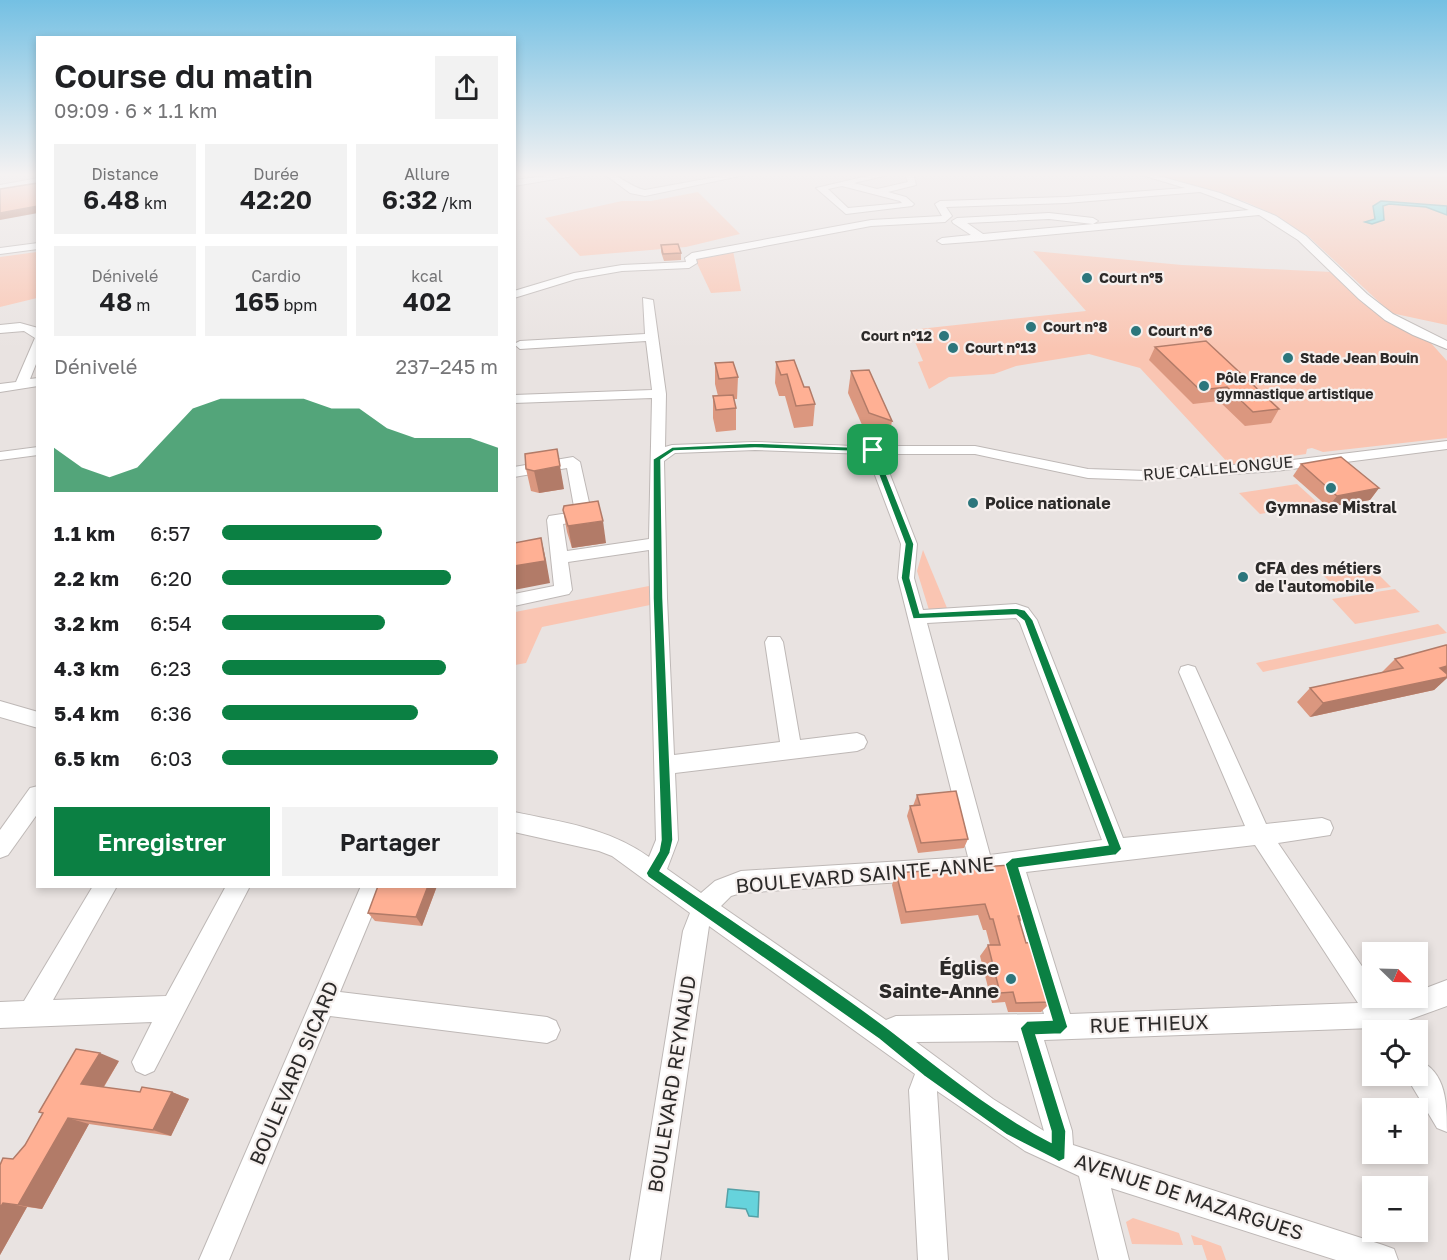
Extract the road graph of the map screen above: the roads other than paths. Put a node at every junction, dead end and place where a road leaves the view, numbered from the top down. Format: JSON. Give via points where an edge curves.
{"nodes":[{"id":1,"x":823,"y":232,"type":"edge"},
{"id":2,"x":972,"y":232,"type":"edge"},
{"id":3,"x":1047,"y":232,"type":"edge"},
{"id":4,"x":1292,"y":232,"type":"edge"},
{"id":5,"x":982,"y":238,"type":"junction"},
{"id":6,"x":942,"y":241,"type":"dead end"},
{"id":7,"x":36,"y":247,"type":"edge"},
{"id":8,"x":0,"y":253,"type":"edge"},
{"id":9,"x":516,"y":294,"type":"edge"},
{"id":10,"x":647,"y":300,"type":"dead end"},
{"id":11,"x":0,"y":329,"type":"edge"},
{"id":12,"x":36,"y":333,"type":"edge"},
{"id":13,"x":651,"y":337,"type":"junction"},
{"id":14,"x":520,"y":345,"type":"dead end"},
{"id":15,"x":1447,"y":345,"type":"edge"},
{"id":16,"x":36,"y":346,"type":"edge"},
{"id":17,"x":36,"y":382,"type":"edge"},
{"id":18,"x":21,"y":385,"type":"junction"},
{"id":19,"x":0,"y":388,"type":"edge"},
{"id":20,"x":659,"y":394,"type":"junction"},
{"id":21,"x":516,"y":399,"type":"edge"},
{"id":22,"x":1447,"y":445,"type":"edge"},
{"id":23,"x":873,"y":450,"type":"junction"},
{"id":24,"x":36,"y":451,"type":"edge"},
{"id":25,"x":0,"y":456,"type":"edge"},
{"id":26,"x":657,"y":459,"type":"junction"},
{"id":27,"x":516,"y":471,"type":"edge"},
{"id":28,"x":658,"y":543,"type":"junction"},
{"id":29,"x":560,"y":558,"type":"junction"},
{"id":30,"x":516,"y":600,"type":"edge"},
{"id":31,"x":916,"y":616,"type":"junction"},
{"id":32,"x":774,"y":642,"type":"dead end"},
{"id":33,"x":1188,"y":672,"type":"dead end"},
{"id":34,"x":0,"y":709,"type":"edge"},
{"id":35,"x":36,"y":719,"type":"edge"},
{"id":36,"x":856,"y":742,"type":"dead end"},
{"id":37,"x":791,"y":750,"type":"junction"},
{"id":38,"x":663,"y":765,"type":"junction"},
{"id":39,"x":36,"y":798,"type":"edge"},
{"id":40,"x":516,"y":822,"type":"edge"},
{"id":41,"x":1322,"y":828,"type":"dead end"},
{"id":42,"x":1260,"y":834,"type":"junction"},
{"id":43,"x":0,"y":848,"type":"edge"},
{"id":44,"x":1116,"y":849,"type":"junction"},
{"id":45,"x":1012,"y":864,"type":"junction"},
{"id":46,"x":982,"y":867,"type":"junction"},
{"id":47,"x":652,"y":873,"type":"junction"},
{"id":48,"x":105,"y":888,"type":"edge"},
{"id":49,"x":238,"y":888,"type":"edge"},
{"id":50,"x":372,"y":888,"type":"edge"},
{"id":51,"x":703,"y":909,"type":"junction"},
{"id":52,"x":1447,"y":993,"type":"edge"},
{"id":53,"x":324,"y":1003,"type":"junction"},
{"id":54,"x":173,"y":1009,"type":"junction"},
{"id":55,"x":31,"y":1014,"type":"junction"},
{"id":56,"x":0,"y":1015,"type":"edge"},
{"id":57,"x":1383,"y":1020,"type":"edge"},
{"id":58,"x":1386,"y":1020,"type":"edge"},
{"id":59,"x":1362,"y":1022,"type":"edge"},
{"id":60,"x":1061,"y":1027,"type":"junction"},
{"id":61,"x":1027,"y":1028,"type":"junction"},
{"id":62,"x":547,"y":1030,"type":"dead end"},
{"id":63,"x":884,"y":1034,"type":"junction"},
{"id":64,"x":145,"y":1062,"type":"dead end"},
{"id":65,"x":929,"y":1071,"type":"junction"},
{"id":66,"x":1426,"y":1086,"type":"edge"},
{"id":67,"x":1447,"y":1118,"type":"edge"},
{"id":68,"x":1059,"y":1154,"type":"junction"},
{"id":69,"x":1091,"y":1167,"type":"junction"},
{"id":70,"x":214,"y":1260,"type":"edge"},
{"id":71,"x":645,"y":1260,"type":"edge"},
{"id":72,"x":933,"y":1260,"type":"edge"},
{"id":73,"x":1114,"y":1260,"type":"edge"},
{"id":74,"x":1383,"y":1260,"type":"edge"}],
"edges":[{"from":1,"to":9,"type":"street","via":[[692,256],[693,263],[689,265],[622,268],[574,276]]},
{"from":2,"to":5,"type":"street"},
{"from":3,"to":5,"type":"street"},
{"from":4,"to":15,"type":"street","via":[[1388,316]]},
{"from":5,"to":6,"type":"street"},
{"from":7,"to":8,"type":"street"},
{"from":10,"to":13,"type":"street"},
{"from":11,"to":12,"type":"street","via":[[21,327]]},
{"from":13,"to":14,"type":"street"},
{"from":13,"to":20,"type":"street"},
{"from":16,"to":18,"type":"street"},
{"from":17,"to":18,"type":"street"},
{"from":18,"to":19,"type":"street"},
{"from":20,"to":21,"type":"street"},
{"from":20,"to":26,"type":"street"},
{"from":22,"to":23,"type":"street","name":"RUE CALLELONGUE","via":[[1200,473],[1126,475],[1047,467],[994,451]]},
{"from":23,"to":26,"type":"street","name":"RUE CALLELONGUE","via":[[708,447],[672,449]]},
{"from":23,"to":31,"type":"street","via":[[909,544],[906,578]]},
{"from":24,"to":25,"type":"street"},
{"from":26,"to":28,"type":"street"},
{"from":27,"to":29,"type":"street","via":[[573,462],[584,516],[555,520]]},
{"from":28,"to":29,"type":"street"},
{"from":28,"to":38,"type":"street"},
{"from":29,"to":30,"type":"street","via":[[563,590]]},
{"from":31,"to":44,"type":"street","via":[[1022,613]]},
{"from":31,"to":46,"type":"street"},
{"from":32,"to":37,"type":"street"},
{"from":33,"to":42,"type":"street"},
{"from":34,"to":35,"type":"street"},
{"from":36,"to":37,"type":"street"},
{"from":37,"to":38,"type":"street"},
{"from":38,"to":47,"type":"street","via":[[667,840]]},
{"from":39,"to":43,"type":"street"},
{"from":40,"to":47,"type":"street","name":"AVENUE DE MAZARGUES","via":[[601,841],[620,849]]},
{"from":41,"to":42,"type":"street","name":"BOULEVARD SAINTE-ANNE"},
{"from":42,"to":44,"type":"street","name":"BOULEVARD SAINTE-ANNE"},
{"from":42,"to":57,"type":"street"},
{"from":44,"to":45,"type":"street","name":"BOULEVARD SAINTE-ANNE"},
{"from":45,"to":46,"type":"street","name":"BOULEVARD SAINTE-ANNE"},
{"from":45,"to":60,"type":"street"},
{"from":46,"to":51,"type":"street","name":"BOULEVARD SAINTE-ANNE","via":[[741,882],[716,892]]},
{"from":47,"to":51,"type":"street","name":"AVENUE DE MAZARGUES"},
{"from":48,"to":55,"type":"street"},
{"from":49,"to":54,"type":"street"},
{"from":50,"to":53,"type":"street","name":"BOULEVARD SICARD"},
{"from":51,"to":63,"type":"street","name":"AVENUE DE MAZARGUES"},
{"from":51,"to":71,"type":"street","name":"BOULEVARD REYNAUD","via":[[695,931]]},
{"from":52,"to":58,"type":"street","name":"RUE THIEUX","via":[[1392,1013]]},
{"from":53,"to":62,"type":"street"},
{"from":53,"to":70,"type":"street","name":"BOULEVARD SICARD"},
{"from":54,"to":55,"type":"street"},
{"from":54,"to":64,"type":"street"},
{"from":55,"to":56,"type":"street"},
{"from":59,"to":60,"type":"street","name":"RUE THIEUX"},
{"from":60,"to":61,"type":"street","name":"RUE THIEUX"},
{"from":61,"to":63,"type":"street","name":"RUE THIEUX","via":[[896,1029]]},
{"from":61,"to":68,"type":"street","via":[[1058,1131]]},
{"from":63,"to":65,"type":"street","name":"AVENUE DE MAZARGUES"},
{"from":65,"to":68,"type":"street","name":"AVENUE DE MAZARGUES","via":[[1012,1130]]},
{"from":65,"to":72,"type":"street","via":[[923,1090]]},
{"from":66,"to":67,"type":"street"},
{"from":68,"to":69,"type":"street","name":"AVENUE DE MAZARGUES"},
{"from":69,"to":73,"type":"street"},
{"from":69,"to":74,"type":"street","name":"AVENUE DE MAZARGUES"}]}
